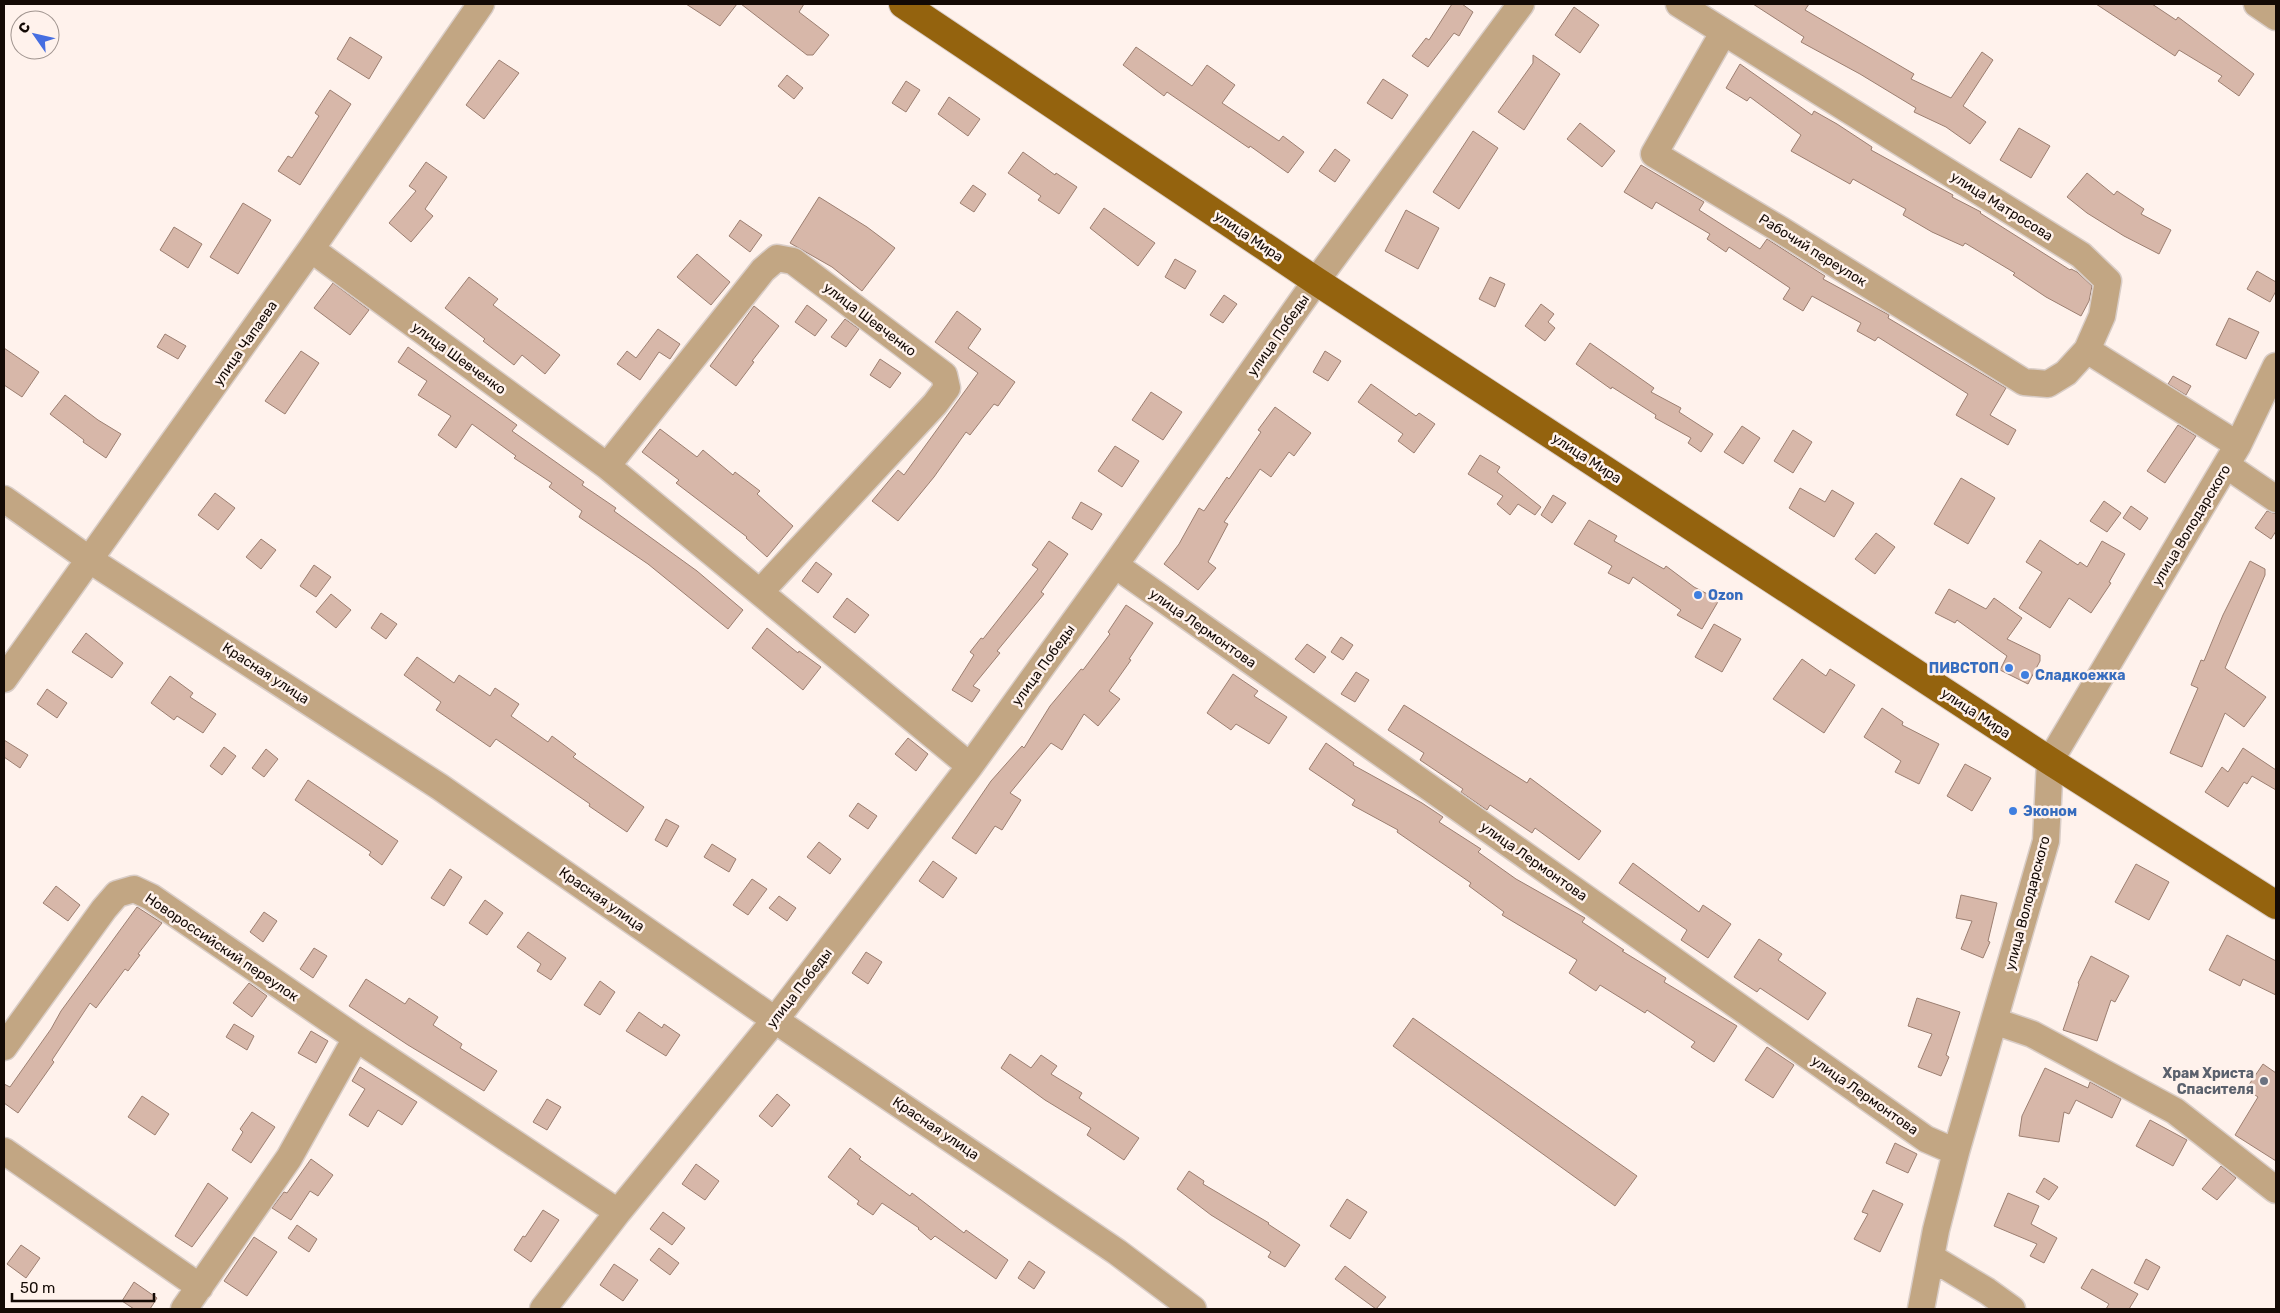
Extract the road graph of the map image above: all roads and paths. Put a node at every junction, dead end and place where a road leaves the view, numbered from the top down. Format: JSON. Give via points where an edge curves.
{"nodes":[{"id":1,"x":481,"y":4,"type":"edge"},
{"id":2,"x":903,"y":4,"type":"edge"},
{"id":3,"x":1522,"y":4,"type":"edge"},
{"id":4,"x":1679,"y":4,"type":"edge"},
{"id":5,"x":2258,"y":4,"type":"edge"},
{"id":6,"x":2276,"y":17,"type":"edge"},
{"id":7,"x":1723,"y":33,"type":"junction"},
{"id":8,"x":311,"y":249,"type":"junction"},
{"id":9,"x":1316,"y":281,"type":"junction"},
{"id":10,"x":2087,"y":350,"type":"junction"},
{"id":11,"x":2276,"y":366,"type":"edge"},
{"id":12,"x":2232,"y":455,"type":"junction"},
{"id":13,"x":607,"y":466,"type":"junction"},
{"id":14,"x":4,"y":499,"type":"edge"},
{"id":15,"x":2276,"y":499,"type":"edge"},
{"id":16,"x":90,"y":560,"type":"junction"},
{"id":17,"x":1115,"y":565,"type":"junction"},
{"id":18,"x":761,"y":591,"type":"junction"},
{"id":19,"x":4,"y":679,"type":"edge"},
{"id":20,"x":2050,"y":761,"type":"junction"},
{"id":21,"x":970,"y":766,"type":"junction"},
{"id":22,"x":2276,"y":905,"type":"edge"},
{"id":23,"x":775,"y":1020,"type":"junction"},
{"id":24,"x":1994,"y":1021,"type":"junction"},
{"id":25,"x":356,"y":1038,"type":"junction"},
{"id":26,"x":4,"y":1047,"type":"edge"},
{"id":27,"x":4,"y":1151,"type":"edge"},
{"id":28,"x":1956,"y":1152,"type":"junction"},
{"id":29,"x":2276,"y":1190,"type":"edge"},
{"id":30,"x":618,"y":1212,"type":"junction"},
{"id":31,"x":1932,"y":1258,"type":"junction"},
{"id":32,"x":200,"y":1288,"type":"junction"},
{"id":33,"x":184,"y":1309,"type":"edge"},
{"id":34,"x":543,"y":1309,"type":"edge"},
{"id":35,"x":1193,"y":1309,"type":"edge"},
{"id":36,"x":1921,"y":1309,"type":"edge"},
{"id":37,"x":2012,"y":1309,"type":"edge"}],
"edges":[{"from":1,"to":8,"type":"street","name":"улица Чапаева"},
{"from":2,"to":9,"type":"main road","name":"улица Мира"},
{"from":3,"to":9,"type":"street","name":"улица Победы"},
{"from":4,"to":7,"type":"street","name":"улица Матросова"},
{"from":5,"to":6,"type":"street"},
{"from":7,"to":10,"type":"street","name":"улица Матросова","via":[[2080,255],[2108,281],[2102,316]]},
{"from":7,"to":10,"type":"street","name":"Рабочий переулок","via":[[1654,154],[2024,382],[2048,384],[2066,373]]},
{"from":8,"to":13,"type":"street","name":"улица Шевченко"},
{"from":8,"to":16,"type":"street","name":"улица Чапаева"},
{"from":9,"to":17,"type":"street","name":"улица Победы"},
{"from":9,"to":20,"type":"main road","name":"улица Мира"},
{"from":10,"to":12,"type":"street"},
{"from":11,"to":12,"type":"street","name":"улица Володарского"},
{"from":12,"to":15,"type":"street"},
{"from":12,"to":20,"type":"street","name":"улица Володарского"},
{"from":13,"to":18,"type":"street","name":"улица Шевченко"},
{"from":13,"to":18,"type":"street","name":"улица Шевченко","via":[[763,270],[777,258],[792,261],[944,375],[947,388],[935,404]]},
{"from":14,"to":16,"type":"street","name":"Красная улица"},
{"from":16,"to":19,"type":"street","name":"улица Чапаева"},
{"from":16,"to":23,"type":"street","name":"Красная улица","via":[[440,787]]},
{"from":17,"to":21,"type":"street","name":"улица Победы"},
{"from":17,"to":28,"type":"street","name":"улица Лермонтова","via":[[1926,1139]]},
{"from":18,"to":21,"type":"street","name":"улица Шевченко"},
{"from":20,"to":22,"type":"main road","name":"улица Мира"},
{"from":20,"to":24,"type":"street","name":"улица Володарского","via":[[2046,841]]},
{"from":21,"to":23,"type":"street","name":"улица Победы"},
{"from":23,"to":30,"type":"street","name":"улица Победы"},
{"from":23,"to":35,"type":"street","name":"Красная улица","via":[[1117,1252]]},
{"from":24,"to":28,"type":"street","name":"улица Володарского"},
{"from":24,"to":29,"type":"street","via":[[2040,1038],[2175,1111]]},
{"from":25,"to":26,"type":"street","name":"Новороссийский переулок","via":[[151,897],[134,889],[117,894],[104,909]]},
{"from":25,"to":30,"type":"street","name":"Новороссийский переулок"},
{"from":25,"to":32,"type":"street","via":[[289,1158]]},
{"from":27,"to":32,"type":"street"},
{"from":28,"to":31,"type":"street","name":"улица Володарского"},
{"from":30,"to":34,"type":"street","name":"улица Победы"},
{"from":31,"to":36,"type":"street","name":"улица Володарского"},
{"from":31,"to":37,"type":"street"},
{"from":32,"to":33,"type":"street"}]}
